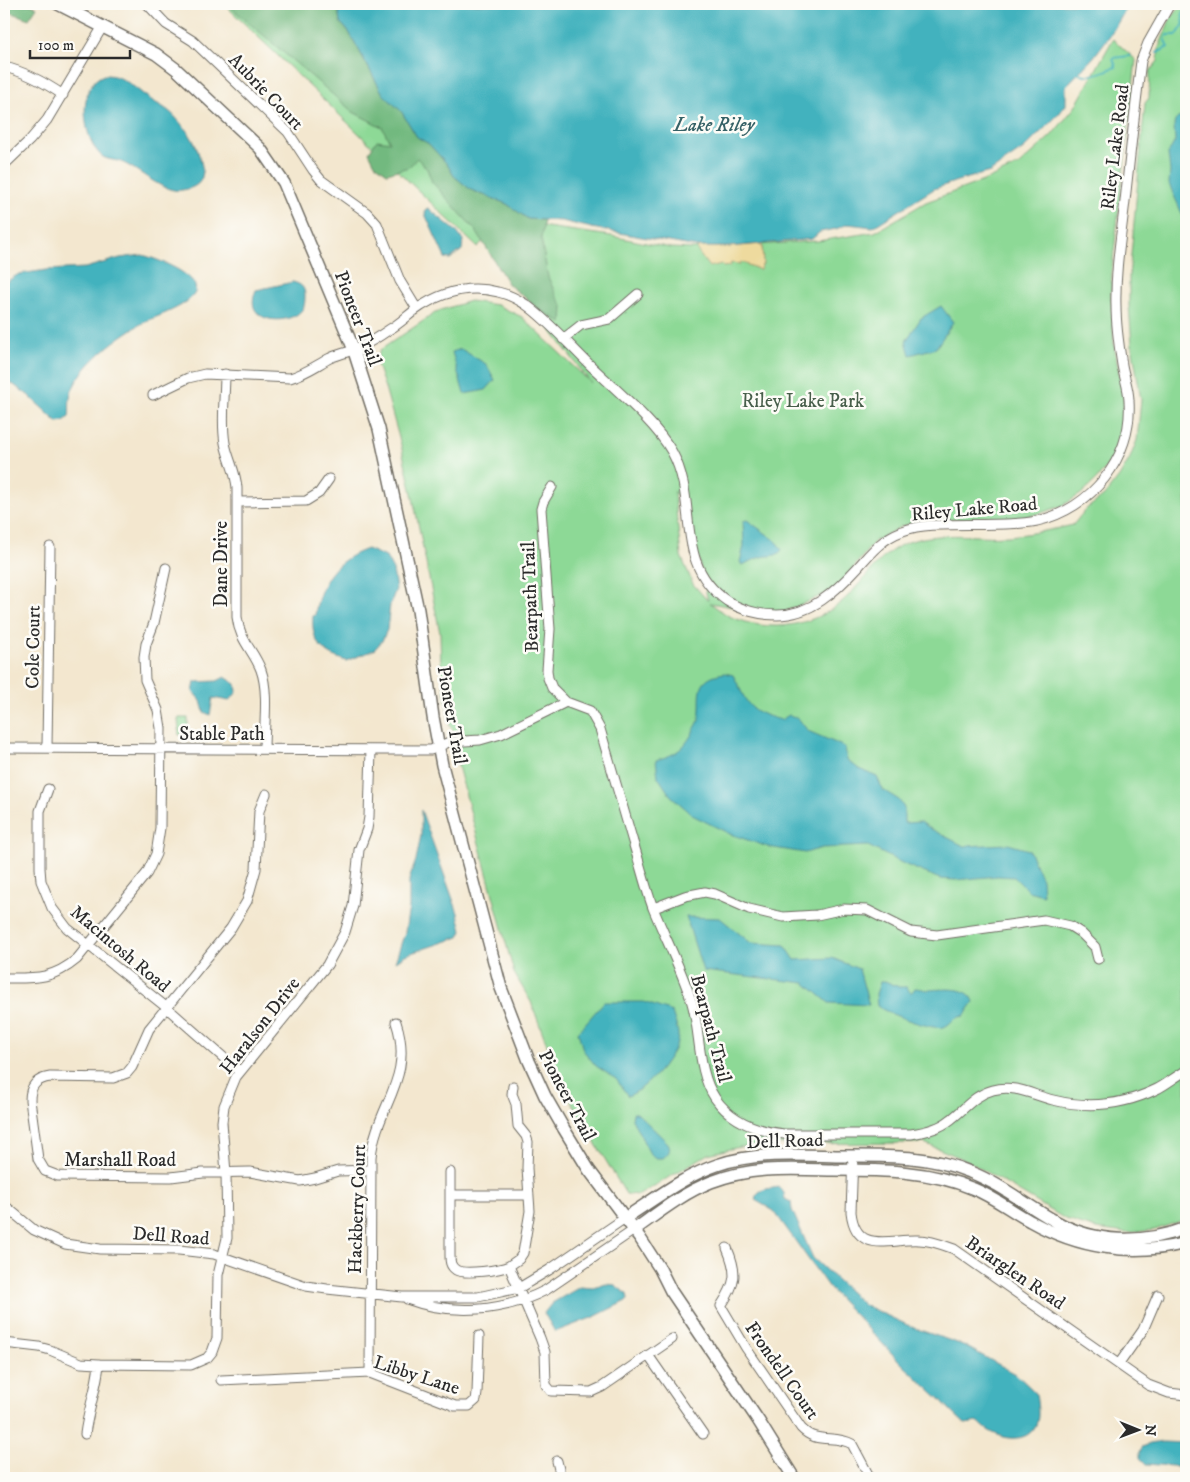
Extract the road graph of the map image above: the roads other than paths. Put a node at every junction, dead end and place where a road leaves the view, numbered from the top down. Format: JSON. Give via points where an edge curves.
{"nodes":[{"id":1,"x":58,"y":4,"type":"edge"},
{"id":2,"x":147,"y":4,"type":"edge"},
{"id":3,"x":1170,"y":4,"type":"edge"},
{"id":4,"x":103,"y":26,"type":"junction"},
{"id":5,"x":4,"y":67,"type":"edge"},
{"id":6,"x":63,"y":94,"type":"junction"},
{"id":7,"x":4,"y":165,"type":"edge"},
{"id":8,"x":638,"y":294,"type":"dead end"},
{"id":9,"x":417,"y":309,"type":"junction"},
{"id":10,"x":563,"y":339,"type":"junction"},
{"id":11,"x":354,"y":350,"type":"junction"},
{"id":12,"x":225,"y":374,"type":"junction"},
{"id":13,"x":153,"y":396,"type":"dead end"},
{"id":14,"x":329,"y":479,"type":"dead end"},
{"id":15,"x":552,"y":487,"type":"dead end"},
{"id":16,"x":237,"y":502,"type":"junction"},
{"id":17,"x":50,"y":547,"type":"dead end"},
{"id":18,"x":166,"y":568,"type":"dead end"},
{"id":19,"x":566,"y":702,"type":"junction"},
{"id":20,"x":439,"y":746,"type":"junction"},
{"id":21,"x":47,"y":747,"type":"junction"},
{"id":22,"x":4,"y":748,"type":"edge"},
{"id":23,"x":161,"y":749,"type":"junction"},
{"id":24,"x":264,"y":749,"type":"junction"},
{"id":25,"x":371,"y":750,"type":"junction"},
{"id":26,"x":48,"y":789,"type":"dead end"},
{"id":27,"x":266,"y":794,"type":"dead end"},
{"id":28,"x":654,"y":908,"type":"junction"},
{"id":29,"x":89,"y":945,"type":"junction"},
{"id":30,"x":1098,"y":959,"type":"dead end"},
{"id":31,"x":4,"y":978,"type":"edge"},
{"id":32,"x":166,"y":1007,"type":"junction"},
{"id":33,"x":396,"y":1022,"type":"dead end"},
{"id":34,"x":1186,"y":1071,"type":"edge"},
{"id":35,"x":240,"y":1072,"type":"junction"},
{"id":36,"x":513,"y":1086,"type":"dead end"},
{"id":37,"x":853,"y":1156,"type":"junction"},
{"id":38,"x":371,"y":1170,"type":"junction"},
{"id":39,"x":853,"y":1170,"type":"junction"},
{"id":40,"x":226,"y":1172,"type":"junction"},
{"id":41,"x":450,"y":1172,"type":"dead end"},
{"id":42,"x":529,"y":1194,"type":"junction"},
{"id":43,"x":450,"y":1195,"type":"junction"},
{"id":44,"x":4,"y":1205,"type":"edge"},
{"id":45,"x":625,"y":1218,"type":"junction"},
{"id":46,"x":1186,"y":1228,"type":"edge"},
{"id":47,"x":634,"y":1230,"type":"junction"},
{"id":48,"x":1186,"y":1243,"type":"edge"},
{"id":49,"x":727,"y":1248,"type":"dead end"},
{"id":50,"x":222,"y":1257,"type":"junction"},
{"id":51,"x":509,"y":1266,"type":"junction"},
{"id":52,"x":519,"y":1288,"type":"junction"},
{"id":53,"x":371,"y":1294,"type":"junction"},
{"id":54,"x":1158,"y":1296,"type":"dead end"},
{"id":55,"x":402,"y":1297,"type":"junction"},
{"id":56,"x":523,"y":1300,"type":"junction"},
{"id":57,"x":479,"y":1336,"type":"dead end"},
{"id":58,"x":672,"y":1339,"type":"dead end"},
{"id":59,"x":4,"y":1343,"type":"edge"},
{"id":60,"x":648,"y":1355,"type":"junction"},
{"id":61,"x":99,"y":1364,"type":"junction"},
{"id":62,"x":1119,"y":1364,"type":"junction"},
{"id":63,"x":370,"y":1372,"type":"junction"},
{"id":64,"x":221,"y":1380,"type":"dead end"},
{"id":65,"x":1186,"y":1394,"type":"edge"},
{"id":66,"x":85,"y":1434,"type":"dead end"},
{"id":67,"x":703,"y":1434,"type":"dead end"},
{"id":68,"x":557,"y":1461,"type":"dead end"},
{"id":69,"x":560,"y":1478,"type":"edge"},
{"id":70,"x":794,"y":1478,"type":"edge"},
{"id":71,"x":870,"y":1478,"type":"edge"}],
"edges":[{"from":1,"to":4,"type":"main road","name":"Pioneer Trail"},
{"from":2,"to":9,"type":"street","name":"Aubrie Court","via":[[166,24],[193,41],[288,132],[321,180],[372,218],[400,281]]},
{"from":3,"to":10,"type":"street","name":"Riley Lake Road","via":[[1141,61],[1119,248],[1116,305],[1130,402],[1126,438],[1110,472],[1084,499],[1069,509],[1034,522],[909,528],[884,540],[824,600],[809,608],[778,615],[746,610],[718,594],[698,568],[690,537],[683,481],[671,450],[651,424]]},
{"from":4,"to":6,"type":"street"},
{"from":4,"to":11,"type":"main road","name":"Pioneer Trail","via":[[156,54],[176,69],[260,148],[284,183]]},
{"from":5,"to":6,"type":"street","via":[[36,77]]},
{"from":6,"to":7,"type":"street","via":[[47,120]]},
{"from":8,"to":10,"type":"street","via":[[609,319],[577,327]]},
{"from":9,"to":10,"type":"street","name":"Riley Lake Road","via":[[439,296],[458,290],[499,292],[526,305]]},
{"from":9,"to":11,"type":"street","name":"Riley Lake Road","via":[[396,326]]},
{"from":11,"to":12,"type":"street","name":"Riley Lake Road","via":[[334,356],[290,378]]},
{"from":11,"to":20,"type":"main road","name":"Pioneer Trail","via":[[380,429],[411,572]]},
{"from":12,"to":13,"type":"street","name":"Riley Lake Road","via":[[188,378]]},
{"from":12,"to":16,"type":"street","name":"Dane Drive","via":[[224,432],[236,479]]},
{"from":14,"to":16,"type":"street","via":[[319,493],[306,501]]},
{"from":15,"to":19,"type":"street","name":"Bearpath Trail","via":[[541,509],[550,629],[547,670],[552,688]]},
{"from":16,"to":24,"type":"street","name":"Dane Drive","via":[[237,617],[240,634],[263,679]]},
{"from":17,"to":21,"type":"street","name":"Cole Court"},
{"from":18,"to":23,"type":"street","via":[[144,657],[145,680],[160,720]]},
{"from":19,"to":20,"type":"street","via":[[501,734]]},
{"from":19,"to":28,"type":"street","name":"Bearpath Trail","via":[[590,711],[600,729]]},
{"from":20,"to":25,"type":"street","name":"Stable Path","via":[[431,750]]},
{"from":20,"to":45,"type":"main road","name":"Pioneer Trail","via":[[490,950],[514,1025],[545,1096],[589,1170]]},
{"from":21,"to":22,"type":"street","name":"Stable Path"},
{"from":21,"to":23,"type":"street","name":"Stable Path"},
{"from":23,"to":24,"type":"street","name":"Stable Path"},
{"from":23,"to":29,"type":"street","via":[[160,828],[156,854],[147,873]]},
{"from":24,"to":25,"type":"street","name":"Stable Path"},
{"from":25,"to":35,"type":"street","name":"Haralson Drive","via":[[369,817],[359,850],[353,906],[345,932],[327,965]]},
{"from":26,"to":29,"type":"street","name":"Macintosh Road","via":[[40,811],[41,881],[60,919]]},
{"from":27,"to":32,"type":"street","name":"Marshall Road","via":[[259,811],[256,869],[247,901],[231,928]]},
{"from":28,"to":30,"type":"street","via":[[705,892],[782,917],[844,909],[867,910],[911,932],[937,935],[1044,920],[1070,926],[1081,933],[1095,947]]},
{"from":28,"to":34,"type":"street","name":"Bearpath Trail","via":[[692,1006],[708,1086],[727,1111],[753,1128],[784,1134],[925,1132],[950,1120],[970,1101],[994,1090],[1021,1089],[1069,1104],[1106,1105],[1142,1096]]},
{"from":29,"to":31,"type":"street","via":[[77,959],[57,973],[46,977]]},
{"from":29,"to":32,"type":"street","name":"Macintosh Road"},
{"from":32,"to":35,"type":"street","name":"Macintosh Road"},
{"from":32,"to":40,"type":"street","name":"Marshall Road","via":[[149,1029],[136,1061],[127,1073],[113,1078],[41,1078],[34,1084],[30,1100],[40,1165],[44,1171],[58,1176],[164,1177]]},
{"from":33,"to":38,"type":"street","name":"Hackberry Court","via":[[402,1047],[398,1079],[374,1138]]},
{"from":35,"to":40,"type":"street","name":"Haralson Drive","via":[[231,1085],[224,1106]]},
{"from":36,"to":42,"type":"street","via":[[518,1126],[528,1142]]},
{"from":37,"to":39,"type":"street","name":"Briarglen Road"},
{"from":37,"to":45,"type":"main road","name":"Dell Road","via":[[765,1155],[733,1160],[691,1175]]},
{"from":37,"to":46,"type":"main road","name":"Dell Road","via":[[910,1157],[968,1171],[992,1181],[1056,1222],[1087,1234],[1117,1239],[1148,1239]]},
{"from":38,"to":40,"type":"street","name":"Marshall Road","via":[[344,1170],[300,1180],[250,1172]]},
{"from":38,"to":53,"type":"street","name":"Hackberry Court"},
{"from":39,"to":47,"type":"main road","name":"Dell Road","via":[[780,1169],[739,1174],[685,1195]]},
{"from":39,"to":48,"type":"main road","name":"Dell Road","via":[[912,1172],[945,1178],[976,1190],[1052,1233],[1099,1247],[1142,1250]]},
{"from":39,"to":62,"type":"street","name":"Briarglen Road","via":[[852,1221],[862,1236],[879,1243],[922,1240],[954,1249]]},
{"from":40,"to":50,"type":"street","name":"Haralson Drive","via":[[227,1238]]},
{"from":41,"to":43,"type":"street"},
{"from":42,"to":43,"type":"street"},
{"from":42,"to":51,"type":"street","via":[[525,1246],[518,1259]]},
{"from":43,"to":51,"type":"street","via":[[450,1262],[453,1267],[460,1271],[494,1271]]},
{"from":44,"to":50,"type":"street","name":"Dell Road","via":[[34,1230],[65,1244],[100,1249],[179,1250]]},
{"from":45,"to":47,"type":"main road","name":"Pioneer Trail"},
{"from":45,"to":52,"type":"street","name":"Dell Road"},
{"from":47,"to":56,"type":"street","name":"Dell Road","via":[[546,1290]]},
{"from":47,"to":70,"type":"main road","name":"Pioneer Trail"},
{"from":49,"to":71,"type":"street","name":"Frondell Court","via":[[734,1264],[735,1278],[732,1291],[721,1306],[733,1329],[801,1428],[812,1437],[852,1444]]},
{"from":50,"to":53,"type":"street","name":"Dell Road","via":[[306,1286]]},
{"from":50,"to":61,"type":"street","name":"Haralson Drive","via":[[218,1275],[217,1338],[207,1358],[192,1365]]},
{"from":51,"to":52,"type":"street"},
{"from":52,"to":55,"type":"street","name":"Dell Road","via":[[478,1297]]},
{"from":52,"to":56,"type":"street"},
{"from":53,"to":55,"type":"street","name":"Dell Road"},
{"from":53,"to":63,"type":"street","name":"Hackberry Court"},
{"from":54,"to":62,"type":"street","via":[[1143,1330]]},
{"from":55,"to":56,"type":"street","name":"Dell Road","via":[[418,1303],[471,1309]]},
{"from":56,"to":60,"type":"street","via":[[545,1352],[546,1385],[551,1391],[591,1392]]},
{"from":57,"to":63,"type":"street","name":"Libby Lane","via":[[476,1400],[468,1406],[442,1402]]},
{"from":58,"to":60,"type":"street"},
{"from":59,"to":61,"type":"street","name":"Haralson Drive","via":[[39,1347],[81,1363]]},
{"from":60,"to":67,"type":"street"},
{"from":61,"to":66,"type":"street"},
{"from":62,"to":65,"type":"street","name":"Briarglen Road","via":[[1158,1390]]},
{"from":63,"to":64,"type":"street","name":"Libby Lane"},
{"from":68,"to":69,"type":"street"}]}
